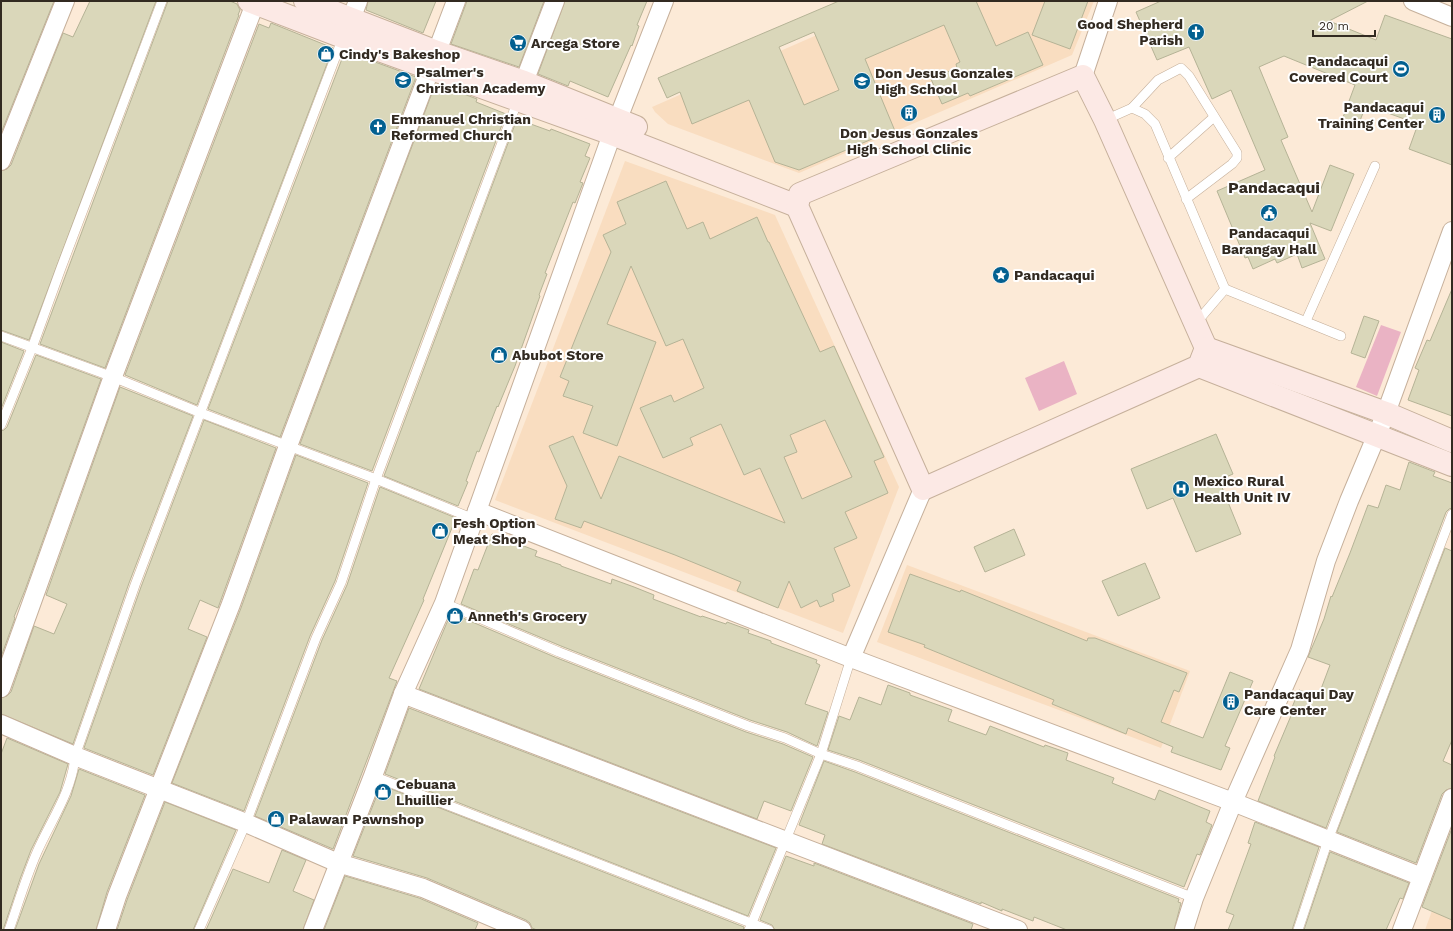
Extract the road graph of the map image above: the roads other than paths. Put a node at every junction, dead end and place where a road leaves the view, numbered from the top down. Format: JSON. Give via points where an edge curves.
{"nodes":[{"id":1,"x":65,"y":1,"type":"edge"},
{"id":2,"x":162,"y":1,"type":"edge"},
{"id":3,"x":305,"y":1,"type":"edge"},
{"id":4,"x":456,"y":1,"type":"edge"},
{"id":5,"x":555,"y":1,"type":"edge"},
{"id":6,"x":664,"y":1,"type":"edge"},
{"id":7,"x":1108,"y":1,"type":"edge"},
{"id":8,"x":1413,"y":1,"type":"edge"},
{"id":9,"x":254,"y":2,"type":"edge"},
{"id":10,"x":1452,"y":17,"type":"edge"},
{"id":11,"x":351,"y":19,"type":"edge"},
{"id":12,"x":433,"y":60,"type":"junction"},
{"id":13,"x":1083,"y":76,"type":"junction"},
{"id":14,"x":521,"y":91,"type":"junction"},
{"id":15,"x":1132,"y":108,"type":"junction"},
{"id":16,"x":1214,"y":117,"type":"junction"},
{"id":17,"x":1105,"y":120,"type":"junction"},
{"id":18,"x":615,"y":127,"type":"junction"},
{"id":19,"x":1168,"y":158,"type":"junction"},
{"id":20,"x":1,"y":161,"type":"edge"},
{"id":21,"x":1375,"y":166,"type":"dead end"},
{"id":22,"x":1186,"y":199,"type":"junction"},
{"id":23,"x":799,"y":200,"type":"junction"},
{"id":24,"x":1452,"y":231,"type":"edge"},
{"id":25,"x":1225,"y":288,"type":"junction"},
{"id":26,"x":1306,"y":321,"type":"junction"},
{"id":27,"x":1195,"y":324,"type":"junction"},
{"id":28,"x":1,"y":336,"type":"edge"},
{"id":29,"x":1341,"y":336,"type":"dead end"},
{"id":30,"x":32,"y":348,"type":"junction"},
{"id":31,"x":1202,"y":357,"type":"junction"},
{"id":32,"x":113,"y":377,"type":"junction"},
{"id":33,"x":201,"y":413,"type":"junction"},
{"id":34,"x":1386,"y":413,"type":"junction"},
{"id":35,"x":1,"y":426,"type":"edge"},
{"id":36,"x":1376,"y":436,"type":"junction"},
{"id":37,"x":1452,"y":441,"type":"edge"},
{"id":38,"x":288,"y":446,"type":"junction"},
{"id":39,"x":1452,"y":465,"type":"edge"},
{"id":40,"x":376,"y":479,"type":"junction"},
{"id":41,"x":923,"y":489,"type":"junction"},
{"id":42,"x":1452,"y":514,"type":"edge"},
{"id":43,"x":475,"y":515,"type":"junction"},
{"id":44,"x":444,"y":603,"type":"junction"},
{"id":45,"x":851,"y":658,"type":"junction"},
{"id":46,"x":1,"y":688,"type":"edge"},
{"id":47,"x":403,"y":694,"type":"junction"},
{"id":48,"x":1,"y":724,"type":"edge"},
{"id":49,"x":821,"y":754,"type":"junction"},
{"id":50,"x":74,"y":756,"type":"junction"},
{"id":51,"x":373,"y":776,"type":"junction"},
{"id":52,"x":159,"y":789,"type":"junction"},
{"id":53,"x":1452,"y":798,"type":"edge"},
{"id":54,"x":1233,"y":802,"type":"junction"},
{"id":55,"x":246,"y":823,"type":"junction"},
{"id":56,"x":1328,"y":840,"type":"junction"},
{"id":57,"x":784,"y":841,"type":"junction"},
{"id":58,"x":338,"y":863,"type":"junction"},
{"id":59,"x":1422,"y":877,"type":"junction"},
{"id":60,"x":1194,"y":898,"type":"junction"},
{"id":61,"x":750,"y":927,"type":"edge"},
{"id":62,"x":9,"y":930,"type":"edge"},
{"id":63,"x":106,"y":930,"type":"edge"},
{"id":64,"x":200,"y":930,"type":"edge"},
{"id":65,"x":313,"y":930,"type":"edge"},
{"id":66,"x":522,"y":930,"type":"edge"},
{"id":67,"x":769,"y":930,"type":"edge"},
{"id":68,"x":1018,"y":930,"type":"edge"},
{"id":69,"x":1184,"y":930,"type":"edge"},
{"id":70,"x":1298,"y":930,"type":"edge"},
{"id":71,"x":1402,"y":930,"type":"edge"}],
"edges":[{"from":1,"to":20,"type":"street"},
{"from":2,"to":30,"type":"lane"},
{"from":3,"to":11,"type":"street"},
{"from":4,"to":12,"type":"street"},
{"from":5,"to":14,"type":"street"},
{"from":6,"to":18,"type":"street"},
{"from":7,"to":13,"type":"street"},
{"from":8,"to":10,"type":"street"},
{"from":9,"to":11,"type":"street"},
{"from":9,"to":32,"type":"street"},
{"from":11,"to":12,"type":"street"},
{"from":11,"to":33,"type":"lane"},
{"from":12,"to":14,"type":"street"},
{"from":12,"to":38,"type":"street"},
{"from":13,"to":17,"type":"street"},
{"from":13,"to":23,"type":"street"},
{"from":14,"to":18,"type":"street"},
{"from":14,"to":40,"type":"lane"},
{"from":15,"to":16,"type":"lane","via":[[1158,80],[1181,68],[1189,76]]},
{"from":15,"to":17,"type":"lane"},
{"from":15,"to":19,"type":"lane","via":[[1145,114],[1155,124]]},
{"from":16,"to":19,"type":"lane"},
{"from":16,"to":22,"type":"lane","via":[[1237,152],[1237,158]]},
{"from":17,"to":27,"type":"street"},
{"from":18,"to":23,"type":"street"},
{"from":18,"to":43,"type":"street"},
{"from":19,"to":22,"type":"lane"},
{"from":21,"to":26,"type":"lane"},
{"from":22,"to":25,"type":"lane"},
{"from":23,"to":41,"type":"street"},
{"from":24,"to":34,"type":"street"},
{"from":25,"to":26,"type":"lane"},
{"from":25,"to":27,"type":"lane"},
{"from":26,"to":29,"type":"lane"},
{"from":27,"to":31,"type":"street"},
{"from":28,"to":30,"type":"lane"},
{"from":30,"to":32,"type":"lane"},
{"from":30,"to":35,"type":"lane"},
{"from":31,"to":34,"type":"street"},
{"from":31,"to":36,"type":"street"},
{"from":31,"to":41,"type":"street"},
{"from":32,"to":33,"type":"lane"},
{"from":32,"to":46,"type":"street"},
{"from":33,"to":38,"type":"lane"},
{"from":33,"to":50,"type":"lane","via":[[135,585]]},
{"from":34,"to":36,"type":"street"},
{"from":34,"to":37,"type":"street"},
{"from":36,"to":39,"type":"street"},
{"from":36,"to":54,"type":"street","via":[[1326,561],[1300,650]]},
{"from":38,"to":40,"type":"lane"},
{"from":38,"to":52,"type":"street","via":[[231,604]]},
{"from":40,"to":43,"type":"lane"},
{"from":40,"to":55,"type":"lane","via":[[341,583],[316,638]]},
{"from":41,"to":45,"type":"street"},
{"from":42,"to":56,"type":"lane"},
{"from":43,"to":44,"type":"street"},
{"from":43,"to":45,"type":"street"},
{"from":44,"to":47,"type":"street"},
{"from":44,"to":49,"type":"lane","via":[[559,652]]},
{"from":45,"to":49,"type":"lane"},
{"from":45,"to":54,"type":"street"},
{"from":47,"to":51,"type":"street"},
{"from":47,"to":57,"type":"street"},
{"from":48,"to":50,"type":"street"},
{"from":49,"to":57,"type":"lane"},
{"from":49,"to":60,"type":"lane"},
{"from":50,"to":52,"type":"street"},
{"from":50,"to":62,"type":"lane","via":[[74,770],[65,795],[36,852]]},
{"from":51,"to":58,"type":"street"},
{"from":51,"to":61,"type":"lane"},
{"from":52,"to":55,"type":"street"},
{"from":52,"to":63,"type":"street"},
{"from":53,"to":59,"type":"street"},
{"from":54,"to":56,"type":"street"},
{"from":54,"to":60,"type":"street"},
{"from":55,"to":58,"type":"street"},
{"from":55,"to":64,"type":"lane"},
{"from":56,"to":59,"type":"street"},
{"from":56,"to":70,"type":"lane"},
{"from":57,"to":61,"type":"lane"},
{"from":57,"to":68,"type":"street"},
{"from":58,"to":65,"type":"street"},
{"from":58,"to":66,"type":"street","via":[[423,888]]},
{"from":59,"to":71,"type":"street"},
{"from":60,"to":69,"type":"street"},
{"from":61,"to":67,"type":"lane"}]}
